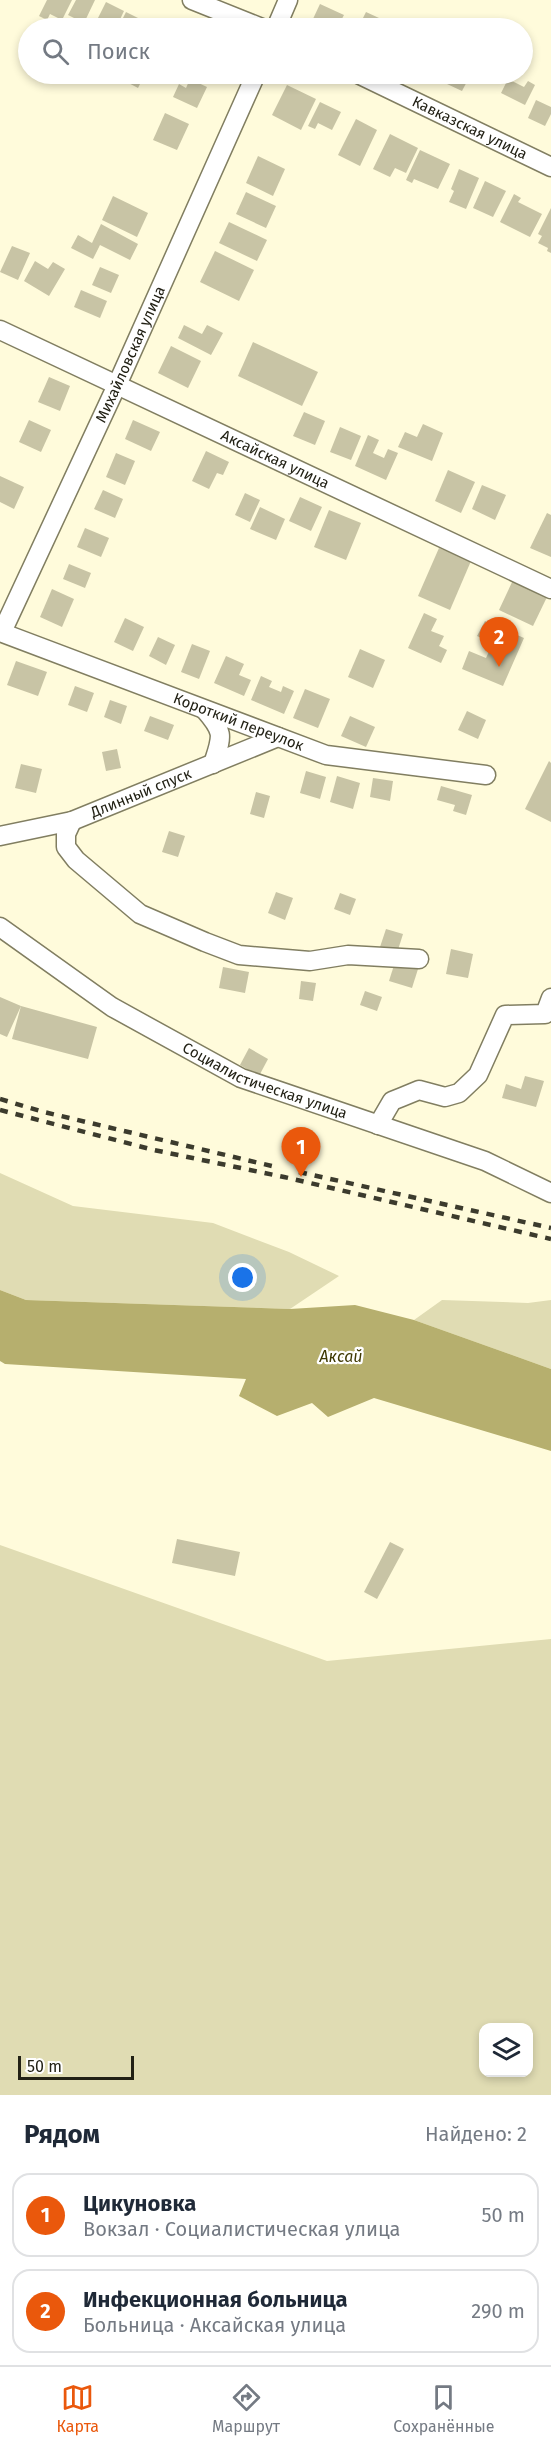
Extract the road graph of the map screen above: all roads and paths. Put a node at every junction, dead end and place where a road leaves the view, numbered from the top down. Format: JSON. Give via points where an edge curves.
{"nodes":[{"id":1,"x":192,"y":0,"type":"edge"},
{"id":2,"x":288,"y":0,"type":"edge"},
{"id":3,"x":237,"y":18,"type":"edge"},
{"id":4,"x":280,"y":18,"type":"edge"},
{"id":5,"x":252,"y":84,"type":"edge"},
{"id":6,"x":379,"y":84,"type":"edge"},
{"id":7,"x":551,"y":167,"type":"edge"},
{"id":8,"x":0,"y":330,"type":"edge"},
{"id":9,"x":117,"y":385,"type":"junction"},
{"id":10,"x":551,"y":589,"type":"edge"},
{"id":11,"x":1,"y":632,"type":"edge"},
{"id":12,"x":204,"y":709,"type":"junction"},
{"id":13,"x":279,"y":737,"type":"junction"},
{"id":14,"x":213,"y":764,"type":"junction"},
{"id":15,"x":486,"y":775,"type":"dead end"},
{"id":16,"x":72,"y":821,"type":"junction"},
{"id":17,"x":0,"y":836,"type":"edge"},
{"id":18,"x":0,"y":927,"type":"edge"},
{"id":19,"x":419,"y":959,"type":"dead end"},
{"id":20,"x":551,"y":998,"type":"edge"},
{"id":21,"x":378,"y":1125,"type":"junction"},
{"id":22,"x":551,"y":1193,"type":"edge"}],
"edges":[{"from":1,"to":3,"type":"street"},
{"from":2,"to":4,"type":"street"},
{"from":5,"to":9,"type":"street","name":"Михайловская улица"},
{"from":6,"to":7,"type":"street","name":"Кавказская улица"},
{"from":8,"to":9,"type":"street","name":"Аксайская улица"},
{"from":9,"to":10,"type":"street","name":"Аксайская улица"},
{"from":9,"to":11,"type":"street","name":"Михайловская улица"},
{"from":11,"to":12,"type":"street","name":"Короткий переулок"},
{"from":12,"to":13,"type":"street","name":"Короткий переулок"},
{"from":12,"to":14,"type":"street","via":[[218,725],[222,737]]},
{"from":13,"to":14,"type":"street","name":"Длинный спуск"},
{"from":13,"to":15,"type":"street","name":"Короткий переулок","via":[[326,755]]},
{"from":14,"to":16,"type":"street","name":"Длинный спуск"},
{"from":16,"to":17,"type":"street","name":"Длинный спуск"},
{"from":16,"to":19,"type":"street","via":[[66,847],[76,860],[140,914],[205,942],[239,955],[310,961],[348,955]]},
{"from":18,"to":21,"type":"street","name":"Социалистическая улица","via":[[112,1007],[241,1078]]},
{"from":20,"to":21,"type":"street","via":[[545,1014],[505,1015],[478,1075],[459,1093],[445,1097],[419,1090],[402,1096],[392,1101]]},
{"from":21,"to":22,"type":"street","name":"Социалистическая улица","via":[[485,1161]]}]}
